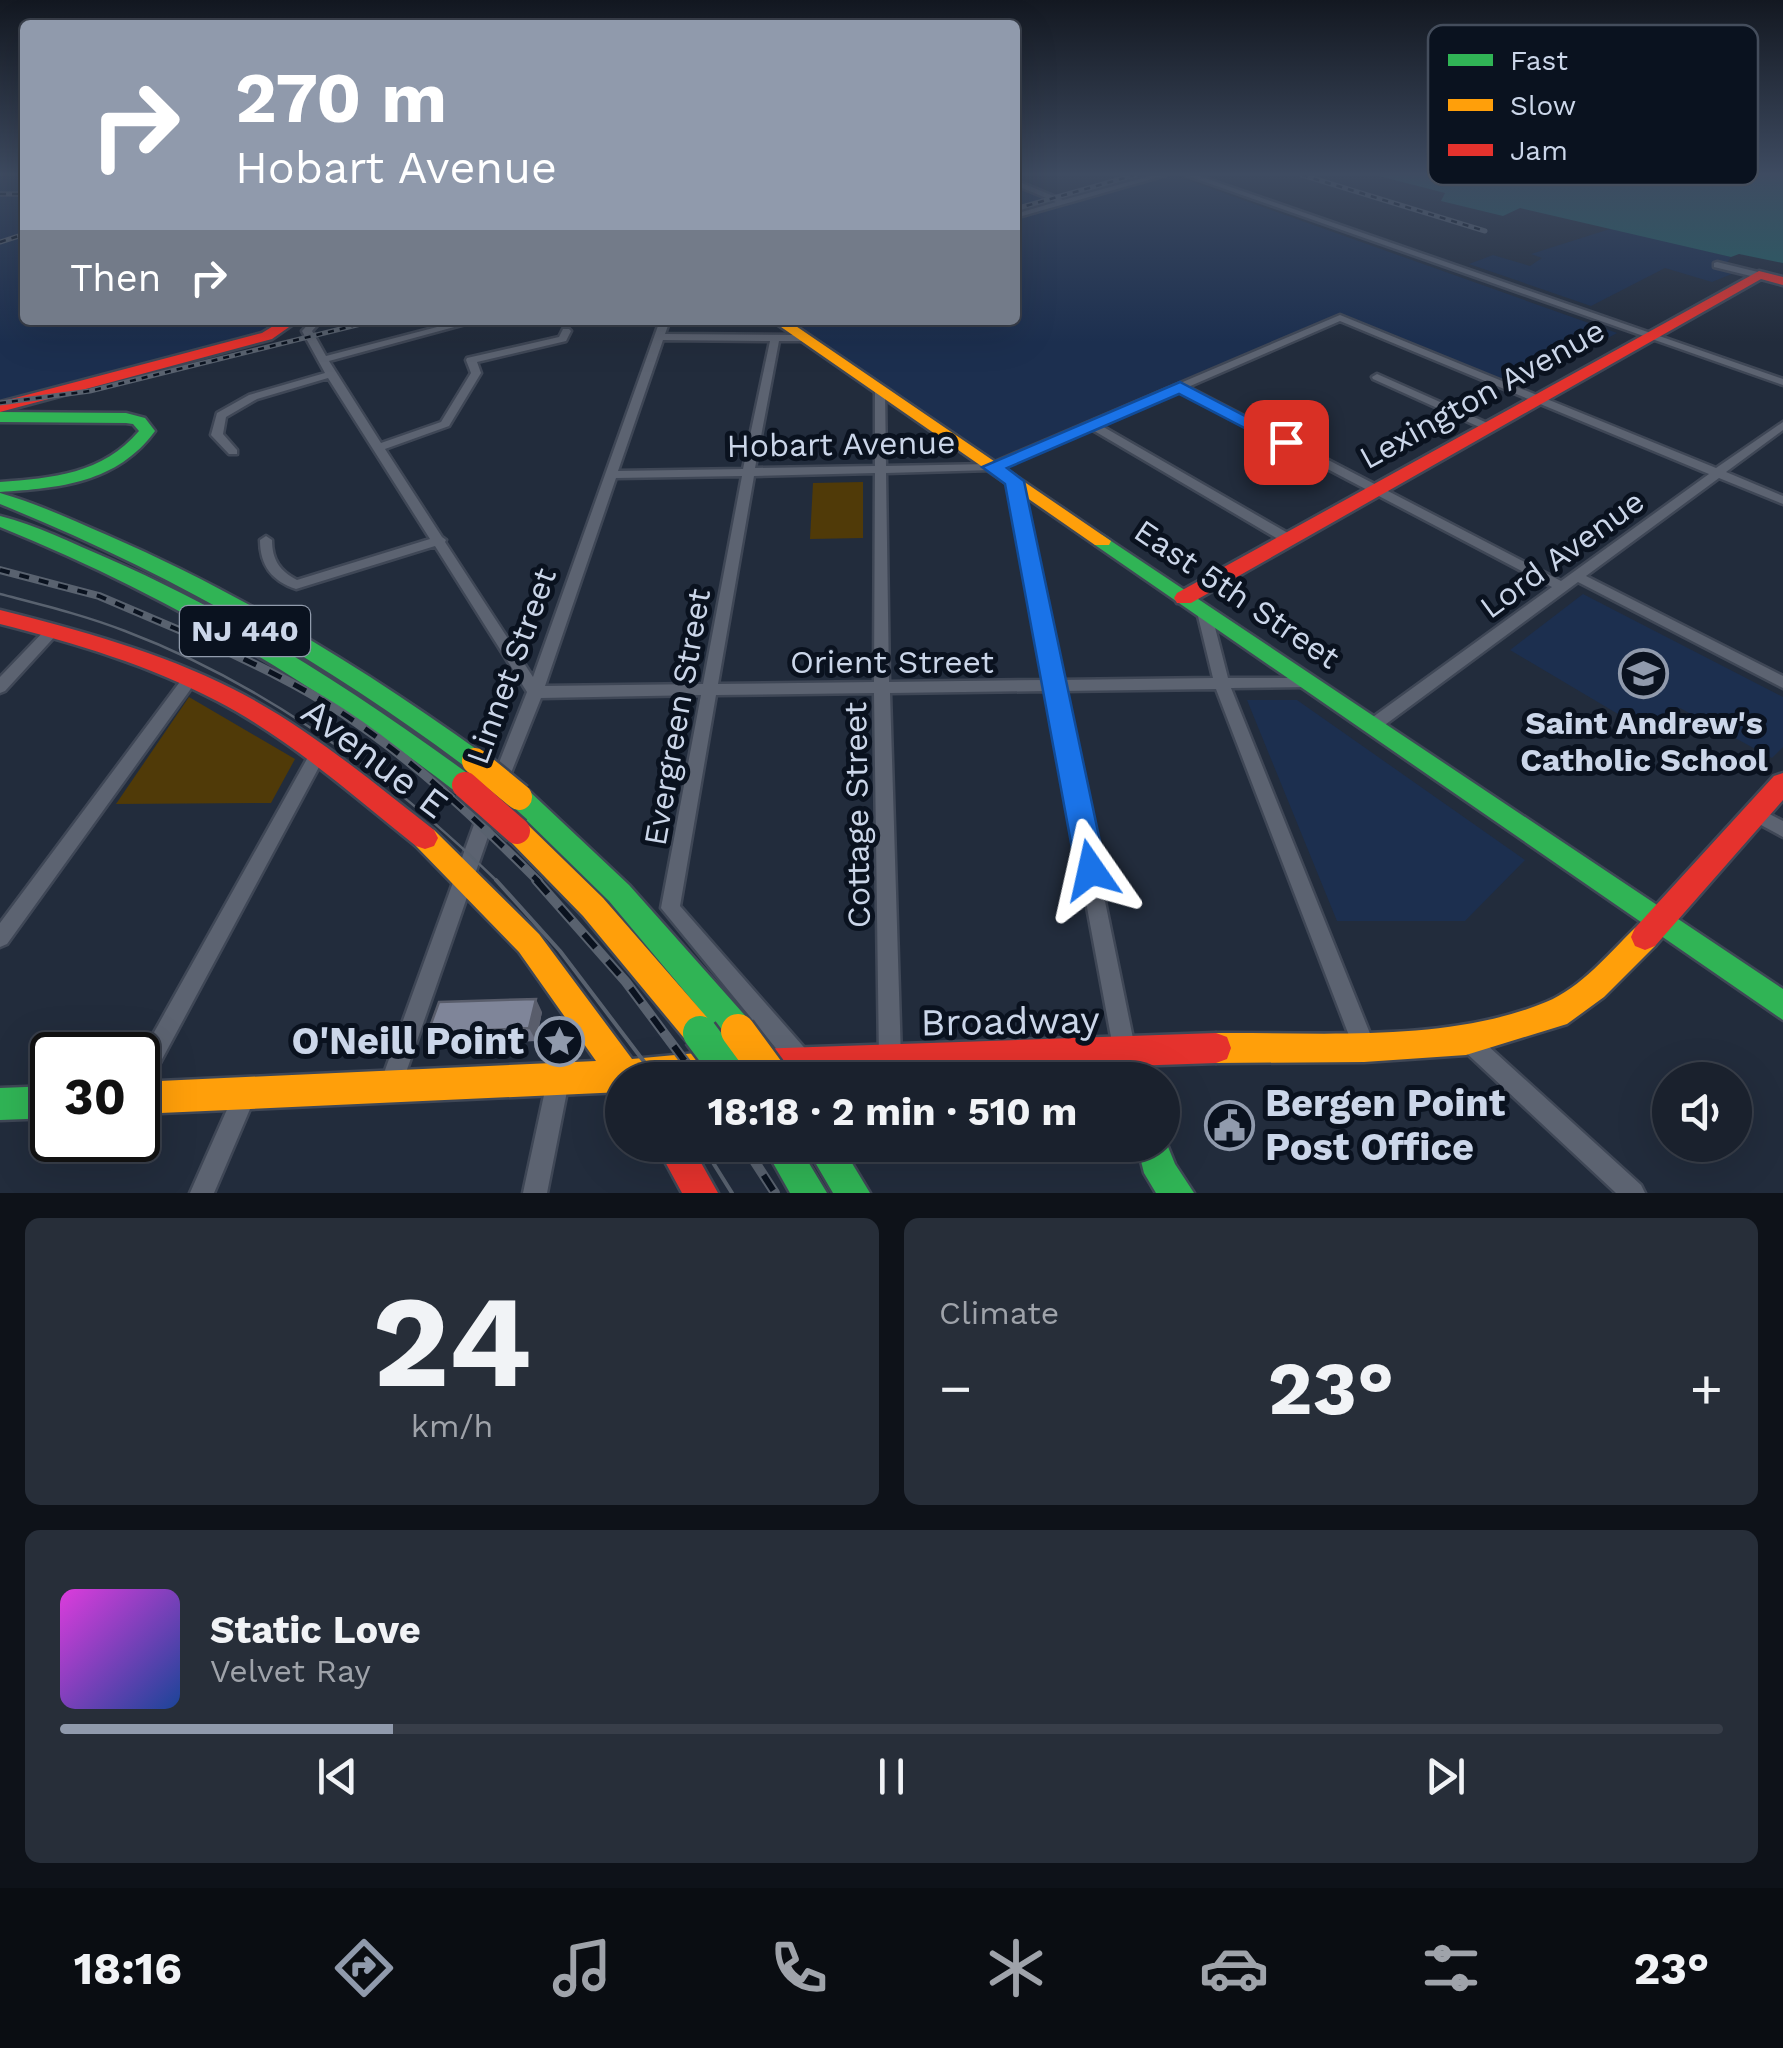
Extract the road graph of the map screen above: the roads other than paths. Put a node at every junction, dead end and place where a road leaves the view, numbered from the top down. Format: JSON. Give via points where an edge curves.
{"nodes":[{"id":1,"x":1348,"y":231,"type":"edge"},
{"id":2,"x":1717,"y":265,"type":"dead end"},
{"id":3,"x":1759,"y":276,"type":"junction"},
{"id":4,"x":1783,"y":281,"type":"edge"},
{"id":5,"x":284,"y":325,"type":"edge"},
{"id":6,"x":312,"y":325,"type":"edge"},
{"id":7,"x":456,"y":325,"type":"edge"},
{"id":8,"x":661,"y":325,"type":"edge"},
{"id":9,"x":776,"y":329,"type":"edge"},
{"id":10,"x":566,"y":331,"type":"dead end"},
{"id":11,"x":1651,"y":336,"type":"junction"},
{"id":12,"x":660,"y":337,"type":"junction"},
{"id":13,"x":325,"y":360,"type":"junction"},
{"id":14,"x":331,"y":374,"type":"junction"},
{"id":15,"x":1377,"y":377,"type":"dead end"},
{"id":16,"x":1783,"y":382,"type":"edge"},
{"id":17,"x":1180,"y":387,"type":"junction"},
{"id":18,"x":880,"y":390,"type":"junction"},
{"id":19,"x":1539,"y":400,"type":"junction"},
{"id":20,"x":0,"y":406,"type":"edge"},
{"id":21,"x":0,"y":417,"type":"edge"},
{"id":22,"x":1093,"y":424,"type":"junction"},
{"id":23,"x":1783,"y":425,"type":"edge"},
{"id":24,"x":1490,"y":428,"type":"junction"},
{"id":25,"x":381,"y":447,"type":"junction"},
{"id":26,"x":233,"y":452,"type":"dead end"},
{"id":27,"x":992,"y":467,"type":"junction"},
{"id":28,"x":880,"y":472,"type":"junction"},
{"id":29,"x":1718,"y":473,"type":"junction"},
{"id":30,"x":746,"y":474,"type":"junction"},
{"id":31,"x":612,"y":475,"type":"junction"},
{"id":32,"x":1014,"y":481,"type":"junction"},
{"id":33,"x":0,"y":486,"type":"edge"},
{"id":34,"x":1378,"y":491,"type":"junction"},
{"id":35,"x":0,"y":498,"type":"edge"},
{"id":36,"x":1783,"y":500,"type":"edge"},
{"id":37,"x":0,"y":521,"type":"edge"},
{"id":38,"x":266,"y":540,"type":"dead end"},
{"id":39,"x":440,"y":540,"type":"junction"},
{"id":40,"x":1288,"y":540,"type":"junction"},
{"id":41,"x":1578,"y":577,"type":"junction"},
{"id":42,"x":1562,"y":586,"type":"junction"},
{"id":43,"x":1194,"y":605,"type":"junction"},
{"id":44,"x":0,"y":617,"type":"edge"},
{"id":45,"x":54,"y":630,"type":"junction"},
{"id":46,"x":190,"y":679,"type":"junction"},
{"id":47,"x":1310,"y":682,"type":"junction"},
{"id":48,"x":1783,"y":683,"type":"edge"},
{"id":49,"x":1222,"y":684,"type":"junction"},
{"id":50,"x":0,"y":687,"type":"edge"},
{"id":51,"x":1056,"y":688,"type":"junction"},
{"id":52,"x":712,"y":690,"type":"junction"},
{"id":53,"x":882,"y":690,"type":"junction"},
{"id":54,"x":535,"y":692,"type":"junction"},
{"id":55,"x":1372,"y":726,"type":"junction"},
{"id":56,"x":318,"y":754,"type":"junction"},
{"id":57,"x":1783,"y":783,"type":"edge"},
{"id":58,"x":1756,"y":814,"type":"junction"},
{"id":59,"x":1783,"y":830,"type":"edge"},
{"id":60,"x":463,"y":874,"type":"junction"},
{"id":61,"x":1661,"y":922,"type":"junction"},
{"id":62,"x":0,"y":938,"type":"edge"},
{"id":63,"x":1783,"y":1006,"type":"edge"},
{"id":64,"x":1466,"y":1040,"type":"junction"},
{"id":65,"x":160,"y":1041,"type":"edge"},
{"id":66,"x":1364,"y":1047,"type":"junction"},
{"id":67,"x":1125,"y":1054,"type":"junction"},
{"id":68,"x":890,"y":1059,"type":"junction"},
{"id":69,"x":801,"y":1061,"type":"junction"},
{"id":70,"x":615,"y":1062,"type":"edge"},
{"id":71,"x":721,"y":1062,"type":"edge"},
{"id":72,"x":761,"y":1062,"type":"edge"},
{"id":73,"x":789,"y":1062,"type":"edge"},
{"id":74,"x":1127,"y":1062,"type":"edge"},
{"id":75,"x":605,"y":1077,"type":"edge"},
{"id":76,"x":558,"y":1080,"type":"junction"},
{"id":77,"x":390,"y":1088,"type":"junction"},
{"id":78,"x":245,"y":1094,"type":"junction"},
{"id":79,"x":160,"y":1097,"type":"edge"},
{"id":80,"x":30,"y":1103,"type":"edge"},
{"id":81,"x":0,"y":1104,"type":"edge"},
{"id":82,"x":682,"y":1162,"type":"edge"},
{"id":83,"x":790,"y":1162,"type":"edge"},
{"id":84,"x":832,"y":1162,"type":"edge"},
{"id":85,"x":1158,"y":1162,"type":"edge"},
{"id":86,"x":202,"y":1193,"type":"edge"},
{"id":87,"x":535,"y":1193,"type":"edge"},
{"id":88,"x":701,"y":1193,"type":"edge"},
{"id":89,"x":810,"y":1193,"type":"edge"},
{"id":90,"x":853,"y":1193,"type":"edge"},
{"id":91,"x":1176,"y":1193,"type":"edge"},
{"id":92,"x":1633,"y":1193,"type":"edge"}],
"edges":[{"from":1,"to":11,"type":"street"},
{"from":2,"to":3,"type":"street"},
{"from":3,"to":4,"type":"main road"},
{"from":3,"to":11,"type":"main road","name":"Lexington Avenue"},
{"from":5,"to":20,"type":"main road","via":[[267,336]]},
{"from":6,"to":13,"type":"street","via":[[308,331]]},
{"from":7,"to":13,"type":"street"},
{"from":8,"to":12,"type":"street","name":"Linnet Street"},
{"from":9,"to":12,"type":"street"},
{"from":9,"to":18,"type":"main road","name":"East 5th Street","via":[[805,338]]},
{"from":9,"to":30,"type":"street","name":"Evergreen Street"},
{"from":10,"to":25,"type":"street","via":[[563,339],[471,360],[472,380],[444,424]]},
{"from":11,"to":16,"type":"street"},
{"from":11,"to":19,"type":"main road","name":"Lexington Avenue"},
{"from":12,"to":31,"type":"street","name":"Linnet Street"},
{"from":13,"to":14,"type":"street"},
{"from":14,"to":25,"type":"street"},
{"from":14,"to":26,"type":"street","via":[[253,397],[222,415],[217,435]]},
{"from":15,"to":24,"type":"street"},
{"from":17,"to":19,"type":"street","name":"Hobart Avenue","via":[[1340,318]]},
{"from":17,"to":22,"type":"street","name":"Hobart Avenue"},
{"from":17,"to":34,"type":"street"},
{"from":18,"to":27,"type":"main road","name":"East 5th Street"},
{"from":18,"to":28,"type":"street","name":"Cottage Street"},
{"from":19,"to":24,"type":"main road","name":"Lexington Avenue"},
{"from":19,"to":29,"type":"street"},
{"from":21,"to":33,"type":"main road","via":[[117,416],[134,418],[146,431],[134,450],[98,470]]},
{"from":22,"to":27,"type":"street","name":"Hobart Avenue"},
{"from":22,"to":40,"type":"street"},
{"from":23,"to":29,"type":"street","name":"Lord Avenue"},
{"from":24,"to":34,"type":"main road","name":"Lexington Avenue"},
{"from":25,"to":39,"type":"street"},
{"from":27,"to":28,"type":"street","name":"Hobart Avenue"},
{"from":27,"to":32,"type":"main road","name":"East 5th Street"},
{"from":28,"to":30,"type":"street","name":"Hobart Avenue"},
{"from":28,"to":53,"type":"street","name":"Cottage Street"},
{"from":29,"to":36,"type":"street"},
{"from":29,"to":41,"type":"street","name":"Lord Avenue"},
{"from":30,"to":31,"type":"street","name":"Hobart Avenue"},
{"from":30,"to":52,"type":"street","name":"Evergreen Street"},
{"from":31,"to":54,"type":"street","name":"Linnet Street"},
{"from":32,"to":43,"type":"main road","name":"East 5th Street"},
{"from":32,"to":51,"type":"street"},
{"from":34,"to":40,"type":"main road","name":"Lexington Avenue"},
{"from":34,"to":42,"type":"street"},
{"from":35,"to":72,"type":"main road","number":"NJ 440","bridge":true,"via":[[103,537],[252,610],[362,677],[476,761],[619,893]]},
{"from":37,"to":71,"type":"main road","number":"NJ 440","bridge":true,"via":[[126,572],[266,643],[364,705],[465,785],[593,906]]},
{"from":38,"to":39,"type":"street","via":[[269,564],[281,579],[309,584]]},
{"from":39,"to":54,"type":"street"},
{"from":40,"to":43,"type":"main road","name":"Lexington Avenue"},
{"from":41,"to":42,"type":"street","name":"Lord Avenue"},
{"from":41,"to":48,"type":"street"},
{"from":42,"to":55,"type":"street","name":"Lord Avenue"},
{"from":43,"to":47,"type":"main road","name":"East 5th Street"},
{"from":43,"to":49,"type":"street"},
{"from":44,"to":45,"type":"main road","name":"Avenue E"},
{"from":45,"to":46,"type":"main road","name":"Avenue E"},
{"from":45,"to":50,"type":"street"},
{"from":46,"to":56,"type":"main road","name":"Avenue E"},
{"from":46,"to":62,"type":"street"},
{"from":47,"to":49,"type":"street","name":"Orient Street"},
{"from":47,"to":55,"type":"main road","name":"East 5th Street"},
{"from":49,"to":51,"type":"street","name":"Orient Street"},
{"from":49,"to":66,"type":"street"},
{"from":51,"to":53,"type":"street","name":"Orient Street"},
{"from":51,"to":67,"type":"street"},
{"from":52,"to":53,"type":"street","name":"Orient Street"},
{"from":52,"to":54,"type":"street","name":"Orient Street"},
{"from":52,"to":69,"type":"street","name":"Evergreen Street","via":[[670,908]]},
{"from":53,"to":68,"type":"street","name":"Cottage Street"},
{"from":54,"to":60,"type":"street","name":"Linnet Street"},
{"from":55,"to":61,"type":"main road","name":"East 5th Street"},
{"from":56,"to":60,"type":"main road","name":"Avenue E"},
{"from":56,"to":65,"type":"street"},
{"from":57,"to":58,"type":"main road","name":"Broadway"},
{"from":58,"to":59,"type":"street"},
{"from":58,"to":61,"type":"main road","name":"Broadway"},
{"from":60,"to":70,"type":"main road","name":"Avenue E","via":[[530,943]]},
{"from":60,"to":77,"type":"street","name":"Linnet Street"},
{"from":61,"to":63,"type":"main road","name":"East 5th Street"},
{"from":61,"to":64,"type":"main road","name":"Broadway","via":[[1556,1014]]},
{"from":64,"to":66,"type":"main road","name":"Broadway"},
{"from":64,"to":92,"type":"street"},
{"from":66,"to":67,"type":"main road","name":"Broadway"},
{"from":67,"to":68,"type":"main road","name":"Broadway"},
{"from":67,"to":74,"type":"main road"},
{"from":68,"to":69,"type":"main road","name":"Broadway"},
{"from":69,"to":73,"type":"main road","name":"Broadway"},
{"from":75,"to":76,"type":"main road","name":"Broadway"},
{"from":76,"to":77,"type":"main road","name":"Broadway"},
{"from":76,"to":87,"type":"street"},
{"from":77,"to":78,"type":"main road","name":"Broadway"},
{"from":78,"to":79,"type":"main road","name":"Broadway"},
{"from":78,"to":86,"type":"street"},
{"from":80,"to":81,"type":"main road"},
{"from":82,"to":88,"type":"main road"},
{"from":83,"to":89,"type":"main road"},
{"from":84,"to":90,"type":"main road"},
{"from":85,"to":91,"type":"main road"}]}
